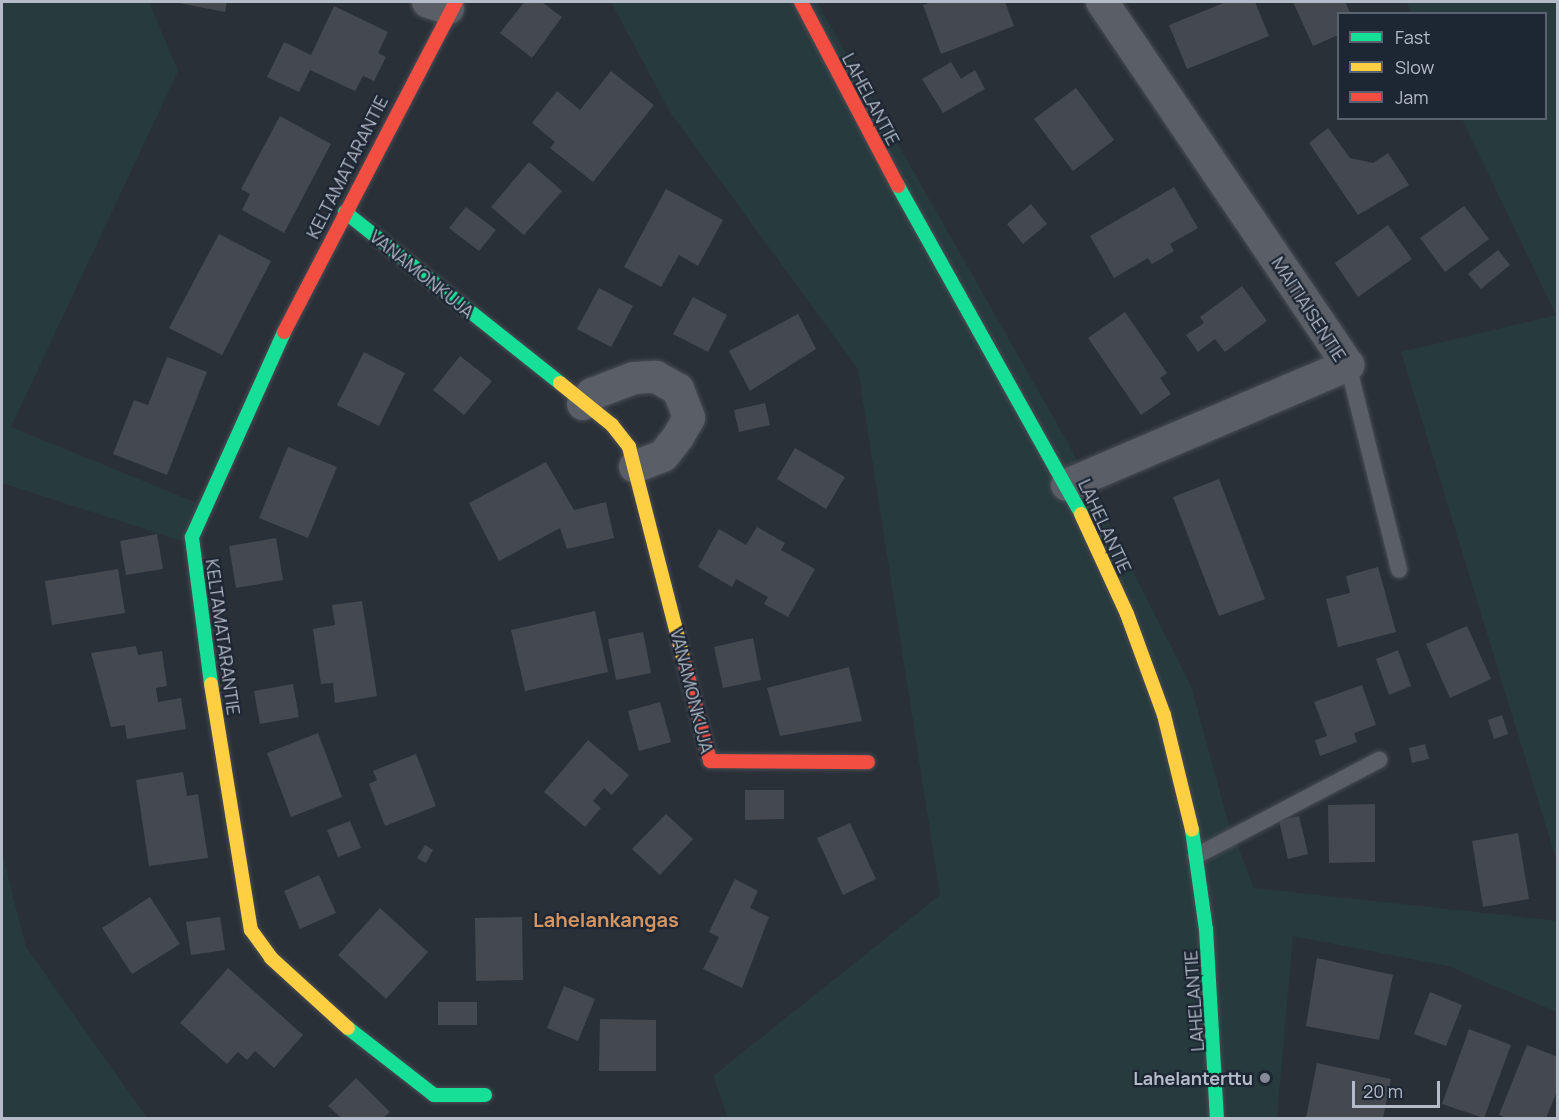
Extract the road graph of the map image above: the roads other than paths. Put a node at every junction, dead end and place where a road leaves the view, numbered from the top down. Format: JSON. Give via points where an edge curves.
{"nodes":[{"id":1,"x":801,"y":2,"type":"edge"},
{"id":2,"x":1102,"y":2,"type":"edge"},
{"id":3,"x":444,"y":4,"type":"edge"},
{"id":4,"x":345,"y":212,"type":"junction"},
{"id":5,"x":1348,"y":364,"type":"junction"},
{"id":6,"x":583,"y":404,"type":"junction"},
{"id":7,"x":634,"y":467,"type":"junction"},
{"id":8,"x":1067,"y":485,"type":"junction"},
{"id":9,"x":1399,"y":570,"type":"dead end"},
{"id":10,"x":1379,"y":760,"type":"dead end"},
{"id":11,"x":868,"y":762,"type":"dead end"},
{"id":12,"x":1196,"y":856,"type":"junction"},
{"id":13,"x":485,"y":1095,"type":"dead end"},
{"id":14,"x":1217,"y":1119,"type":"edge"}],
"edges":[{"from":1,"to":8,"type":"street","name":"LAHELANTIE","via":[[860,120]]},
{"from":2,"to":5,"type":"street","name":"MAITIAISENTIE"},
{"from":3,"to":4,"type":"street","name":"KELTAMATARANTIE"},
{"from":4,"to":6,"type":"street","name":"VANAMONKUJA"},
{"from":4,"to":13,"type":"street","name":"KELTAMATARANTIE","via":[[291,316],[192,537],[196,594],[251,930],[271,958],[389,1065],[434,1095]]},
{"from":5,"to":8,"type":"street","name":"MAITIAISENTIE"},
{"from":5,"to":9,"type":"lane"},
{"from":6,"to":7,"type":"street","name":"VANAMONKUJA","via":[[612,425],[629,447]]},
{"from":6,"to":7,"type":"street","via":[[592,394],[634,378],[656,377],[678,390],[689,418],[663,456]]},
{"from":7,"to":11,"type":"street","name":"VANAMONKUJA","via":[[710,761]]},
{"from":8,"to":12,"type":"street","name":"LAHELANTIE","via":[[1127,614],[1164,715]]},
{"from":10,"to":12,"type":"lane"},
{"from":12,"to":14,"type":"street","name":"LAHELANTIE","via":[[1215,1037]]}]}
